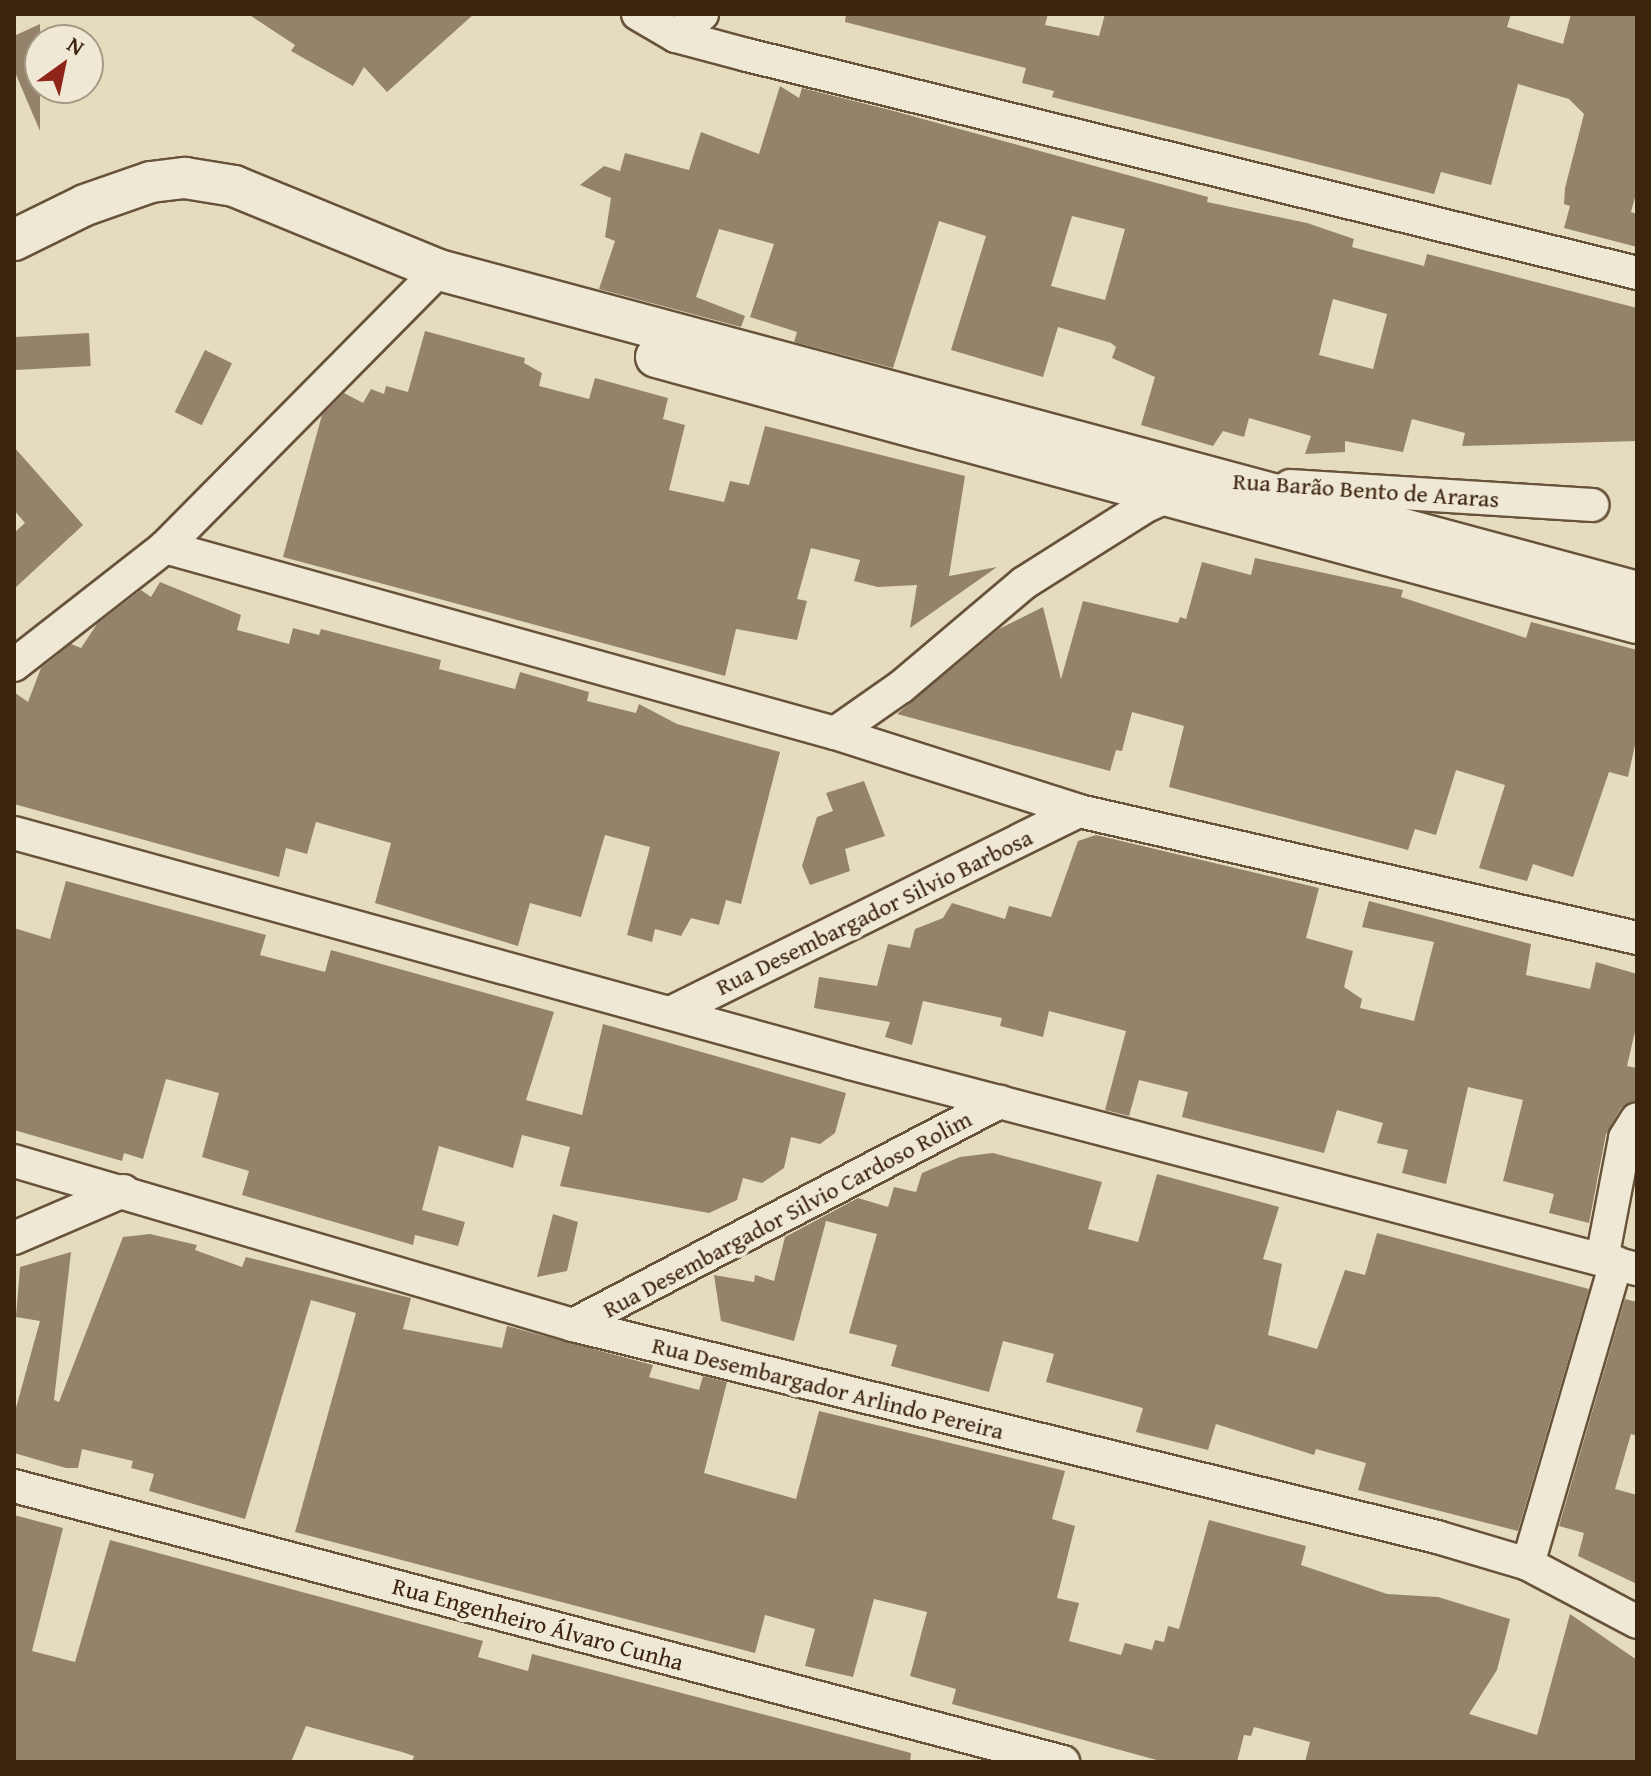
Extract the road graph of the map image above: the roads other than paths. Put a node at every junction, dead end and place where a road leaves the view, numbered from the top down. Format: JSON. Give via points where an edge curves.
{"nodes":[{"id":1,"x":638,"y":14,"type":"edge"},
{"id":2,"x":702,"y":14,"type":"edge"},
{"id":3,"x":676,"y":36,"type":"junction"},
{"id":4,"x":14,"y":240,"type":"edge"},
{"id":5,"x":1637,"y":273,"type":"edge"},
{"id":6,"x":427,"y":280,"type":"junction"},
{"id":7,"x":1215,"y":480,"type":"junction"},
{"id":8,"x":1161,"y":498,"type":"junction"},
{"id":9,"x":1592,"y":505,"type":"dead end"},
{"id":10,"x":165,"y":547,"type":"junction"},
{"id":11,"x":1637,"y":592,"type":"edge"},
{"id":12,"x":1637,"y":623,"type":"edge"},
{"id":13,"x":14,"y":665,"type":"edge"},
{"id":14,"x":835,"y":733,"type":"junction"},
{"id":15,"x":1079,"y":811,"type":"junction"},
{"id":16,"x":14,"y":833,"type":"edge"},
{"id":17,"x":1637,"y":938,"type":"edge"},
{"id":18,"x":670,"y":1013,"type":"junction"},
{"id":19,"x":1000,"y":1102,"type":"junction"},
{"id":20,"x":1637,"y":1119,"type":"edge"},
{"id":21,"x":14,"y":1161,"type":"edge"},
{"id":22,"x":123,"y":1191,"type":"junction"},
{"id":23,"x":14,"y":1238,"type":"edge"},
{"id":24,"x":1618,"y":1264,"type":"edge"},
{"id":25,"x":573,"y":1325,"type":"junction"},
{"id":26,"x":14,"y":1486,"type":"edge"},
{"id":27,"x":1528,"y":1564,"type":"junction"},
{"id":28,"x":1637,"y":1622,"type":"edge"},
{"id":29,"x":1063,"y":1762,"type":"edge"}],
"edges":[{"from":1,"to":3,"type":"street"},
{"from":2,"to":3,"type":"street"},
{"from":3,"to":5,"type":"street"},
{"from":4,"to":6,"type":"street","via":[[85,205],[151,182],[185,178],[273,198],[373,240]]},
{"from":6,"to":7,"type":"street"},
{"from":6,"to":8,"type":"street"},
{"from":6,"to":10,"type":"street"},
{"from":7,"to":8,"type":"street","name":"Rua Barão Bento de Araras"},
{"from":7,"to":9,"type":"street","name":"Rua Barão Bento de Araras"},
{"from":7,"to":11,"type":"street"},
{"from":8,"to":12,"type":"street"},
{"from":8,"to":14,"type":"street","name":"Rua Barão Bento de Araras","via":[[1024,583],[901,687]]},
{"from":10,"to":13,"type":"street"},
{"from":10,"to":14,"type":"street"},
{"from":14,"to":15,"type":"street"},
{"from":15,"to":17,"type":"street"},
{"from":15,"to":18,"type":"street","name":"Rua Desembargador Silvio Barbosa"},
{"from":16,"to":18,"type":"street"},
{"from":18,"to":19,"type":"street"},
{"from":19,"to":24,"type":"street"},
{"from":19,"to":25,"type":"street","name":"Rua Desembargador Silvio Cardoso Rolim"},
{"from":20,"to":24,"type":"street","via":[[1625,1138]]},
{"from":21,"to":22,"type":"street","name":"Rua Desembargador Arlindo Pereira"},
{"from":22,"to":23,"type":"street"},
{"from":22,"to":25,"type":"street","name":"Rua Desembargador Arlindo Pereira"},
{"from":24,"to":27,"type":"street"},
{"from":25,"to":27,"type":"street","name":"Rua Desembargador Arlindo Pereira","via":[[1437,1537]]},
{"from":26,"to":29,"type":"street","name":"Rua Engenheiro Álvaro Cunha"},
{"from":27,"to":28,"type":"street","name":"Rua Desembargador Arlindo Pereira"}]}
